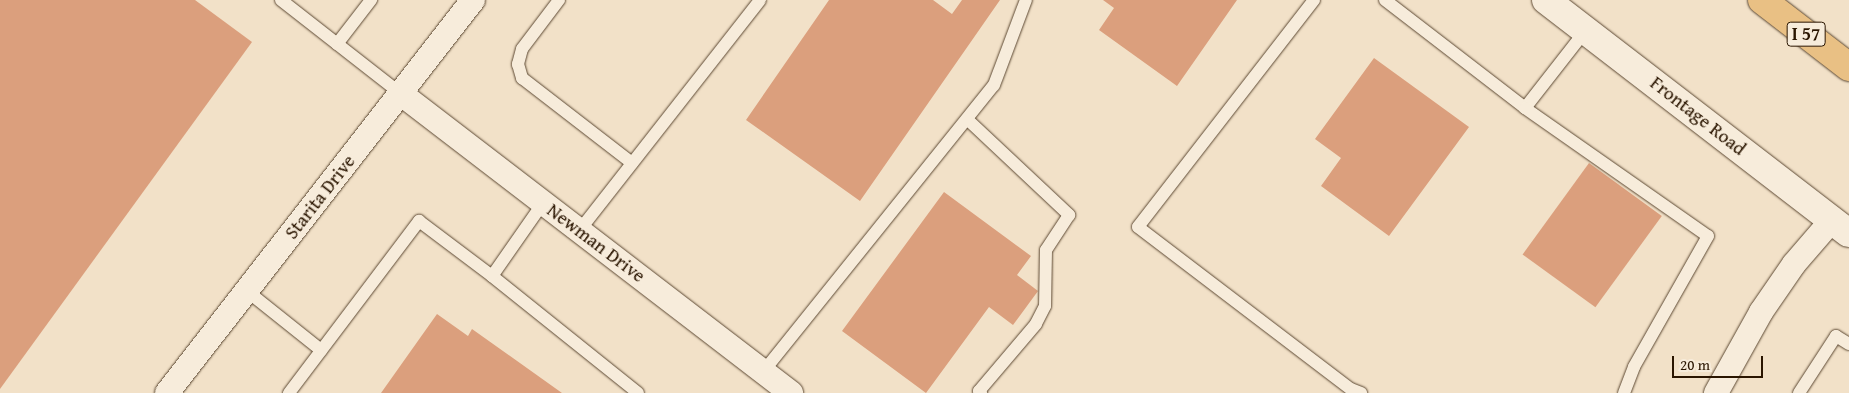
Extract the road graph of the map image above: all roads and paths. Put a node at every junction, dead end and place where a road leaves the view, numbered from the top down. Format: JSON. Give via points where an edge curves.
{"nodes":[{"id":1,"x":281,"y":0,"type":"edge"},
{"id":2,"x":371,"y":0,"type":"edge"},
{"id":3,"x":472,"y":0,"type":"edge"},
{"id":4,"x":559,"y":0,"type":"edge"},
{"id":5,"x":760,"y":0,"type":"edge"},
{"id":6,"x":1026,"y":0,"type":"edge"},
{"id":7,"x":1314,"y":0,"type":"edge"},
{"id":8,"x":1385,"y":0,"type":"edge"},
{"id":9,"x":1546,"y":0,"type":"edge"},
{"id":10,"x":1762,"y":0,"type":"edge"},
{"id":11,"x":1586,"y":30,"type":"junction"},
{"id":12,"x":337,"y":44,"type":"junction"},
{"id":13,"x":1849,"y":67,"type":"edge"},
{"id":14,"x":400,"y":93,"type":"junction"},
{"id":15,"x":1524,"y":108,"type":"junction"},
{"id":16,"x":968,"y":120,"type":"junction"},
{"id":17,"x":632,"y":163,"type":"junction"},
{"id":18,"x":543,"y":203,"type":"junction"},
{"id":19,"x":1841,"y":226,"type":"edge"},
{"id":20,"x":578,"y":230,"type":"junction"},
{"id":21,"x":492,"y":276,"type":"junction"},
{"id":22,"x":247,"y":290,"type":"junction"},
{"id":23,"x":1849,"y":344,"type":"edge"},
{"id":24,"x":322,"y":350,"type":"junction"},
{"id":25,"x":763,"y":372,"type":"junction"},
{"id":26,"x":167,"y":393,"type":"edge"},
{"id":27,"x":288,"y":393,"type":"edge"},
{"id":28,"x":638,"y":393,"type":"edge"},
{"id":29,"x":791,"y":393,"type":"edge"},
{"id":30,"x":981,"y":393,"type":"edge"},
{"id":31,"x":1361,"y":393,"type":"edge"},
{"id":32,"x":1624,"y":393,"type":"edge"},
{"id":33,"x":1716,"y":393,"type":"edge"},
{"id":34,"x":1799,"y":393,"type":"edge"}],
"edges":[{"from":1,"to":12,"type":"lane"},
{"from":2,"to":12,"type":"lane"},
{"from":3,"to":14,"type":"street","name":"Starita Drive"},
{"from":4,"to":17,"type":"lane","via":[[522,49],[518,64],[522,78]]},
{"from":5,"to":17,"type":"lane"},
{"from":6,"to":16,"type":"lane","via":[[994,85]]},
{"from":7,"to":31,"type":"lane","via":[[1138,227]]},
{"from":8,"to":15,"type":"lane"},
{"from":9,"to":11,"type":"main road","name":"Frontage Road"},
{"from":10,"to":13,"type":"highway","number":"I 57"},
{"from":11,"to":15,"type":"lane"},
{"from":11,"to":19,"type":"main road","name":"Frontage Road"},
{"from":12,"to":14,"type":"lane"},
{"from":14,"to":18,"type":"street","name":"Newman Drive"},
{"from":14,"to":22,"type":"street","name":"Starita Drive"},
{"from":15,"to":32,"type":"lane","via":[[1708,236],[1634,367]]},
{"from":16,"to":25,"type":"lane"},
{"from":16,"to":30,"type":"lane","via":[[1069,215],[1046,250],[1045,306],[1036,324],[979,391]]},
{"from":17,"to":20,"type":"lane"},
{"from":18,"to":20,"type":"street","name":"Newman Drive"},
{"from":18,"to":21,"type":"lane"},
{"from":19,"to":33,"type":"street","via":[[1794,264],[1761,312]]},
{"from":20,"to":25,"type":"street","name":"Newman Drive"},
{"from":21,"to":24,"type":"lane","via":[[419,222]]},
{"from":21,"to":28,"type":"lane"},
{"from":22,"to":24,"type":"lane"},
{"from":22,"to":26,"type":"street","name":"Starita Drive"},
{"from":23,"to":34,"type":"lane","via":[[1836,336]]},
{"from":24,"to":27,"type":"lane"},
{"from":25,"to":29,"type":"street","name":"Newman Drive"}]}
